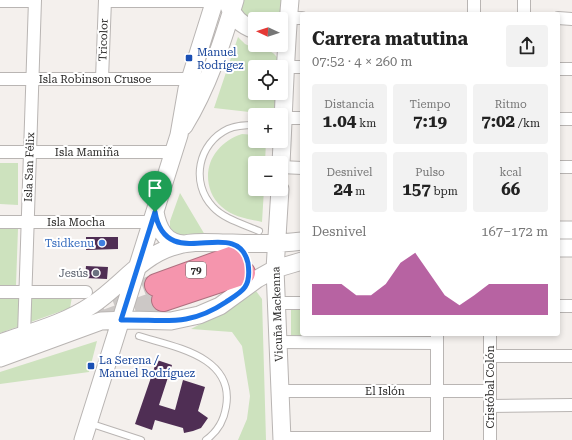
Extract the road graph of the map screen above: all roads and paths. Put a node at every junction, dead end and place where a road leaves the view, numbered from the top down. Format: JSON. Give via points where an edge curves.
{"nodes":[{"id":1,"x":104,"y":0,"type":"edge"},
{"id":2,"x":290,"y":0,"type":"edge"},
{"id":3,"x":299,"y":0,"type":"edge"},
{"id":4,"x":474,"y":0,"type":"edge"},
{"id":5,"x":524,"y":0,"type":"edge"},
{"id":6,"x":0,"y":1,"type":"edge"},
{"id":7,"x":35,"y":1,"type":"edge"},
{"id":8,"x":224,"y":3,"type":"edge"},
{"id":9,"x":474,"y":12,"type":"edge"},
{"id":10,"x":524,"y":12,"type":"edge"},
{"id":11,"x":560,"y":18,"type":"edge"},
{"id":12,"x":572,"y":18,"type":"edge"},
{"id":13,"x":293,"y":25,"type":"edge"},
{"id":14,"x":248,"y":27,"type":"edge"},
{"id":15,"x":290,"y":59,"type":"edge"},
{"id":16,"x":560,"y":69,"type":"edge"},
{"id":17,"x":572,"y":69,"type":"edge"},
{"id":18,"x":0,"y":79,"type":"edge"},
{"id":19,"x":32,"y":79,"type":"junction"},
{"id":20,"x":102,"y":79,"type":"junction"},
{"id":21,"x":190,"y":79,"type":"junction"},
{"id":22,"x":284,"y":108,"type":"edge"},
{"id":23,"x":300,"y":118,"type":"edge"},
{"id":24,"x":560,"y":119,"type":"edge"},
{"id":25,"x":572,"y":119,"type":"edge"},
{"id":26,"x":288,"y":122,"type":"edge"},
{"id":27,"x":248,"y":125,"type":"edge"},
{"id":28,"x":179,"y":135,"type":"junction"},
{"id":29,"x":0,"y":152,"type":"edge"},
{"id":30,"x":30,"y":152,"type":"junction"},
{"id":31,"x":174,"y":152,"type":"junction"},
{"id":32,"x":288,"y":167,"type":"edge"},
{"id":33,"x":560,"y":167,"type":"edge"},
{"id":34,"x":572,"y":167,"type":"edge"},
{"id":35,"x":300,"y":168,"type":"edge"},
{"id":36,"x":279,"y":196,"type":"edge"},
{"id":37,"x":153,"y":217,"type":"junction"},
{"id":38,"x":0,"y":222,"type":"edge"},
{"id":39,"x":28,"y":222,"type":"junction"},
{"id":40,"x":560,"y":230,"type":"edge"},
{"id":41,"x":572,"y":230,"type":"edge"},
{"id":42,"x":259,"y":231,"type":"dead end"},
{"id":43,"x":300,"y":241,"type":"edge"},
{"id":44,"x":276,"y":243,"type":"junction"},
{"id":45,"x":184,"y":244,"type":"junction"},
{"id":46,"x":560,"y":248,"type":"edge"},
{"id":47,"x":572,"y":248,"type":"edge"},
{"id":48,"x":300,"y":262,"type":"edge"},
{"id":49,"x":239,"y":265,"type":"junction"},
{"id":50,"x":138,"y":267,"type":"junction"},
{"id":51,"x":275,"y":269,"type":"junction"},
{"id":52,"x":0,"y":292,"type":"edge"},
{"id":53,"x":25,"y":292,"type":"junction"},
{"id":54,"x":86,"y":292,"type":"dead end"},
{"id":55,"x":159,"y":293,"type":"tunnel mouth"},
{"id":56,"x":276,"y":303,"type":"junction"},
{"id":57,"x":300,"y":303,"type":"edge"},
{"id":58,"x":560,"y":306,"type":"edge"},
{"id":59,"x":572,"y":306,"type":"edge"},
{"id":60,"x":121,"y":320,"type":"junction"},
{"id":61,"x":24,"y":335,"type":"junction"},
{"id":62,"x":139,"y":336,"type":"dead end"},
{"id":63,"x":490,"y":336,"type":"edge"},
{"id":64,"x":437,"y":338,"type":"edge"},
{"id":65,"x":277,"y":342,"type":"junction"},
{"id":66,"x":0,"y":344,"type":"edge"},
{"id":67,"x":490,"y":356,"type":"junction"},
{"id":68,"x":572,"y":356,"type":"edge"},
{"id":69,"x":0,"y":358,"type":"edge"},
{"id":70,"x":279,"y":391,"type":"junction"},
{"id":71,"x":437,"y":391,"type":"junction"},
{"id":72,"x":490,"y":391,"type":"junction"},
{"id":73,"x":490,"y":406,"type":"junction"},
{"id":74,"x":572,"y":406,"type":"edge"},
{"id":75,"x":89,"y":423,"type":"junction"},
{"id":76,"x":282,"y":439,"type":"edge"},
{"id":77,"x":437,"y":439,"type":"edge"},
{"id":78,"x":84,"y":440,"type":"edge"},
{"id":79,"x":141,"y":440,"type":"edge"},
{"id":80,"x":206,"y":440,"type":"edge"},
{"id":81,"x":490,"y":440,"type":"edge"}],
"edges":[{"from":1,"to":8,"type":"street"},
{"from":1,"to":20,"type":"street","name":"Tricolor"},
{"from":2,"to":13,"type":"main road"},
{"from":3,"to":13,"type":"main road"},
{"from":4,"to":9,"type":"street"},
{"from":5,"to":10,"type":"street"},
{"from":6,"to":7,"type":"street"},
{"from":7,"to":19,"type":"street","name":"Isla San Félix"},
{"from":8,"to":14,"type":"main road"},
{"from":8,"to":21,"type":"main road"},
{"from":8,"to":28,"type":"main road","via":[[201,96]]},
{"from":11,"to":12,"type":"street"},
{"from":13,"to":15,"type":"main road"},
{"from":15,"to":22,"type":"main road"},
{"from":16,"to":17,"type":"street"},
{"from":18,"to":19,"type":"street","name":"Isla Robinson Crusoe"},
{"from":19,"to":20,"type":"street","name":"Isla Robinson Crusoe"},
{"from":19,"to":30,"type":"street","name":"Isla San Félix"},
{"from":20,"to":21,"type":"street","name":"Isla Robinson Crusoe"},
{"from":21,"to":28,"type":"main road"},
{"from":23,"to":26,"type":"street"},
{"from":24,"to":25,"type":"street"},
{"from":27,"to":42,"type":"lane","via":[[236,126],[220,133],[208,145],[199,169],[204,194],[214,208],[228,218]]},
{"from":28,"to":31,"type":"main road"},
{"from":29,"to":30,"type":"street","name":"Isla Mamiña"},
{"from":30,"to":31,"type":"street","name":"Isla Mamiña"},
{"from":30,"to":39,"type":"street","name":"Isla San Félix"},
{"from":31,"to":37,"type":"main road"},
{"from":32,"to":35,"type":"street"},
{"from":33,"to":34,"type":"street"},
{"from":36,"to":44,"type":"main road","name":"Vicuña Mackenna"},
{"from":37,"to":39,"type":"street","name":"Isla Mocha"},
{"from":37,"to":45,"type":"main road","via":[[164,236],[173,242]]},
{"from":37,"to":50,"type":"main road"},
{"from":38,"to":39,"type":"street","name":"Isla Mocha"},
{"from":39,"to":53,"type":"street","name":"Isla San Félix"},
{"from":40,"to":41,"type":"main road"},
{"from":43,"to":44,"type":"main road"},
{"from":44,"to":49,"type":"main road"},
{"from":44,"to":51,"type":"main road","name":"Vicuña Mackenna"},
{"from":45,"to":49,"type":"main road","via":[[210,242]]},
{"from":45,"to":50,"type":"main road","via":[[161,251]]},
{"from":46,"to":47,"type":"main road"},
{"from":48,"to":51,"type":"main road"},
{"from":49,"to":51,"type":"main road"},
{"from":49,"to":55,"type":"highway","number":"79"},
{"from":49,"to":60,"type":"main road","via":[[220,306],[210,311],[172,321]]},
{"from":50,"to":60,"type":"main road"},
{"from":50,"to":61,"type":"main road","via":[[92,306],[67,319]]},
{"from":51,"to":56,"type":"main road","name":"Vicuña Mackenna"},
{"from":52,"to":53,"type":"street"},
{"from":53,"to":54,"type":"street"},
{"from":53,"to":61,"type":"street","name":"Isla San Félix"},
{"from":56,"to":57,"type":"street"},
{"from":56,"to":65,"type":"main road","name":"Vicuña Mackenna"},
{"from":58,"to":59,"type":"street"},
{"from":60,"to":69,"type":"main road","via":[[91,324]]},
{"from":60,"to":75,"type":"main road"},
{"from":61,"to":66,"type":"main road"},
{"from":62,"to":80,"type":"lane","via":[[199,355],[218,372],[225,387],[225,412],[219,427]]},
{"from":63,"to":67,"type":"street","name":"Cristóbal Colón"},
{"from":64,"to":65,"type":"street"},
{"from":64,"to":71,"type":"street"},
{"from":65,"to":70,"type":"main road","name":"Vicuña Mackenna"},
{"from":67,"to":68,"type":"street"},
{"from":67,"to":72,"type":"street","name":"Cristóbal Colón"},
{"from":70,"to":71,"type":"street","name":"El Islón"},
{"from":70,"to":76,"type":"main road","name":"Vicuña Mackenna"},
{"from":71,"to":72,"type":"street","name":"El Islón"},
{"from":71,"to":77,"type":"street"},
{"from":72,"to":73,"type":"street","name":"Cristóbal Colón"},
{"from":73,"to":74,"type":"street"},
{"from":73,"to":81,"type":"street","name":"Cristóbal Colón"},
{"from":75,"to":78,"type":"main road"},
{"from":75,"to":79,"type":"lane"},
{"from":76,"to":77,"type":"street"}]}
